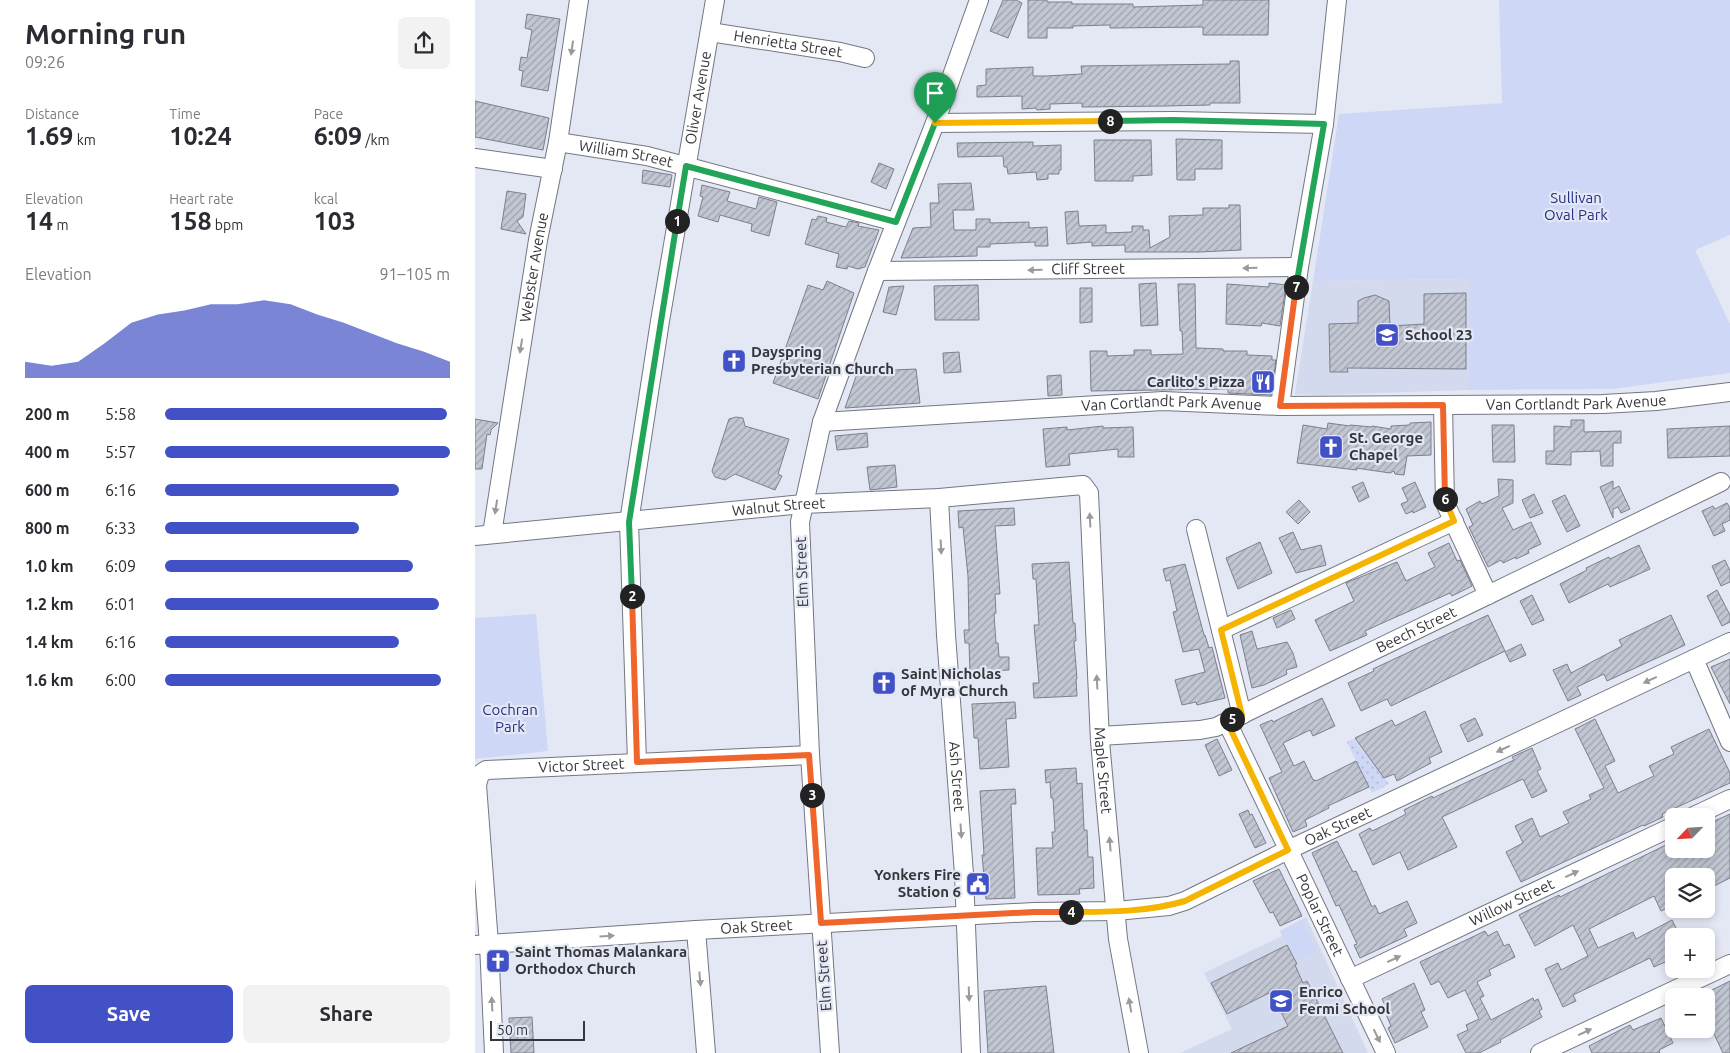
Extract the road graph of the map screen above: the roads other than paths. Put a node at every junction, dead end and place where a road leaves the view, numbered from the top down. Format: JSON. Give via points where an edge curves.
{"nodes":[{"id":1,"x":579,"y":0,"type":"edge"},
{"id":2,"x":715,"y":0,"type":"edge"},
{"id":3,"x":979,"y":0,"type":"edge"},
{"id":4,"x":1337,"y":0,"type":"edge"},
{"id":5,"x":710,"y":32,"type":"junction"},
{"id":6,"x":865,"y":58,"type":"dead end"},
{"id":7,"x":935,"y":123,"type":"junction"},
{"id":8,"x":1324,"y":124,"type":"junction"},
{"id":9,"x":558,"y":142,"type":"junction"},
{"id":10,"x":475,"y":158,"type":"edge"},
{"id":11,"x":686,"y":166,"type":"junction"},
{"id":12,"x":553,"y":168,"type":"junction"},
{"id":13,"x":896,"y":222,"type":"junction"},
{"id":14,"x":1299,"y":267,"type":"junction"},
{"id":15,"x":877,"y":271,"type":"junction"},
{"id":16,"x":1730,"y":392,"type":"edge"},
{"id":17,"x":1443,"y":405,"type":"junction"},
{"id":18,"x":1280,"y":406,"type":"junction"},
{"id":19,"x":822,"y":422,"type":"junction"},
{"id":20,"x":1721,"y":482,"type":"dead end"},
{"id":21,"x":1083,"y":485,"type":"joint"},
{"id":22,"x":939,"y":498,"type":"junction"},
{"id":23,"x":803,"y":504,"type":"junction"},
{"id":24,"x":1454,"y":521,"type":"junction"},
{"id":25,"x":629,"y":522,"type":"junction"},
{"id":26,"x":1196,"y":529,"type":"dead end"},
{"id":27,"x":483,"y":535,"type":"edge"},
{"id":28,"x":1488,"y":595,"type":"junction"},
{"id":29,"x":1221,"y":630,"type":"junction"},
{"id":30,"x":1730,"y":642,"type":"edge"},
{"id":31,"x":1694,"y":659,"type":"junction"},
{"id":32,"x":1234,"y":718,"type":"junction"},
{"id":33,"x":1100,"y":736,"type":"junction"},
{"id":34,"x":1730,"y":742,"type":"edge"},
{"id":35,"x":809,"y":755,"type":"junction"},
{"id":36,"x":637,"y":762,"type":"junction"},
{"id":37,"x":477,"y":777,"type":"edge"},
{"id":38,"x":1730,"y":799,"type":"edge"},
{"id":39,"x":1711,"y":808,"type":"edge"},
{"id":40,"x":1665,"y":830,"type":"edge"},
{"id":41,"x":1288,"y":850,"type":"junction"},
{"id":42,"x":1116,"y":911,"type":"junction"},
{"id":43,"x":965,"y":915,"type":"junction"},
{"id":44,"x":821,"y":923,"type":"junction"},
{"id":45,"x":696,"y":930,"type":"junction"},
{"id":46,"x":482,"y":945,"type":"edge"},
{"id":47,"x":1730,"y":964,"type":"edge"},
{"id":48,"x":1350,"y":980,"type":"junction"},
{"id":49,"x":494,"y":1053,"type":"edge"},
{"id":50,"x":706,"y":1053,"type":"edge"},
{"id":51,"x":830,"y":1053,"type":"edge"},
{"id":52,"x":971,"y":1053,"type":"edge"},
{"id":53,"x":1139,"y":1053,"type":"edge"},
{"id":54,"x":1386,"y":1053,"type":"edge"},
{"id":55,"x":1541,"y":1053,"type":"edge"}],
"edges":[{"from":1,"to":9,"type":"street","name":"Webster Avenue","one_way":true},
{"from":2,"to":5,"type":"street","name":"Oliver Avenue"},
{"from":3,"to":7,"type":"street","name":"Elm Street"},
{"from":4,"to":8,"type":"street"},
{"from":5,"to":6,"type":"street","name":"Henrietta Street"},
{"from":5,"to":11,"type":"street","name":"Oliver Avenue"},
{"from":7,"to":8,"type":"street","via":[[1174,120]]},
{"from":7,"to":13,"type":"street","name":"Elm Street"},
{"from":8,"to":14,"type":"street"},
{"from":9,"to":11,"type":"street","name":"William Street","via":[[647,156]]},
{"from":9,"to":12,"type":"street","name":"Webster Avenue"},
{"from":10,"to":12,"type":"street"},
{"from":11,"to":13,"type":"street","name":"William Street"},
{"from":11,"to":25,"type":"street","name":"Oliver Avenue"},
{"from":12,"to":27,"type":"street","name":"Webster Avenue","one_way":true},
{"from":13,"to":15,"type":"street","name":"Elm Street"},
{"from":14,"to":15,"type":"street","name":"Cliff Street","one_way":true},
{"from":14,"to":18,"type":"street"},
{"from":15,"to":19,"type":"street","name":"Elm Street"},
{"from":16,"to":17,"type":"street","name":"Van Cortlandt Park Avenue","via":[[1603,404]]},
{"from":17,"to":18,"type":"street","name":"Van Cortlandt Park Avenue"},
{"from":17,"to":24,"type":"street","via":[[1445,498]]},
{"from":18,"to":19,"type":"street","name":"Van Cortlandt Park Avenue","via":[[1163,401]]},
{"from":19,"to":23,"type":"street","name":"Elm Street"},
{"from":20,"to":28,"type":"street","name":"Beech Street"},
{"from":21,"to":22,"type":"street","name":"Walnut Street"},
{"from":33,"to":21,"type":"street","name":"Maple Street","one_way":true,"via":[[1089,493]]},
{"from":22,"to":23,"type":"street","name":"Walnut Street"},
{"from":22,"to":43,"type":"street","name":"Ash Street","one_way":true},
{"from":23,"to":25,"type":"street","name":"Walnut Street"},
{"from":23,"to":35,"type":"street","name":"Elm Street","via":[[800,522]]},
{"from":24,"to":28,"type":"street"},
{"from":24,"to":29,"type":"street"},
{"from":25,"to":27,"type":"street","name":"Walnut Street"},
{"from":25,"to":36,"type":"street","name":"Oliver Avenue"},
{"from":26,"to":29,"type":"street","name":"Poplar Street"},
{"from":28,"to":32,"type":"street","name":"Beech Street"},
{"from":29,"to":32,"type":"street","name":"Poplar Street"},
{"from":30,"to":31,"type":"street","name":"Oak Street"},
{"from":31,"to":34,"type":"street"},
{"from":31,"to":41,"type":"street","name":"Oak Street","one_way":true},
{"from":32,"to":33,"type":"street","name":"Beech Street","via":[[1200,730]]},
{"from":32,"to":41,"type":"street","name":"Poplar Street"},
{"from":42,"to":33,"type":"street","name":"Maple Street","one_way":true},
{"from":35,"to":36,"type":"street","name":"Victor Street"},
{"from":35,"to":44,"type":"street","name":"Elm Street"},
{"from":36,"to":37,"type":"street","name":"Victor Street","via":[[486,770]]},
{"from":37,"to":46,"type":"street"},
{"from":38,"to":39,"type":"street"},
{"from":48,"to":40,"type":"street","name":"Willow Street","one_way":true},
{"from":41,"to":42,"type":"street","name":"Oak Street","via":[[1185,901],[1169,906]]},
{"from":41,"to":48,"type":"street","name":"Poplar Street"},
{"from":42,"to":43,"type":"street","name":"Oak Street"},
{"from":53,"to":42,"type":"street","name":"Maple Street","one_way":true},
{"from":43,"to":44,"type":"street","name":"Oak Street"},
{"from":43,"to":52,"type":"street","name":"Ash Street","one_way":true},
{"from":44,"to":45,"type":"street","name":"Oak Street"},
{"from":44,"to":51,"type":"street","name":"Elm Street"},
{"from":46,"to":45,"type":"street","name":"Oak Street","one_way":true},
{"from":45,"to":50,"type":"street","one_way":true},
{"from":49,"to":46,"type":"street","one_way":true},
{"from":55,"to":47,"type":"street","one_way":true},
{"from":48,"to":54,"type":"street","name":"Poplar Street","one_way":true}]}
